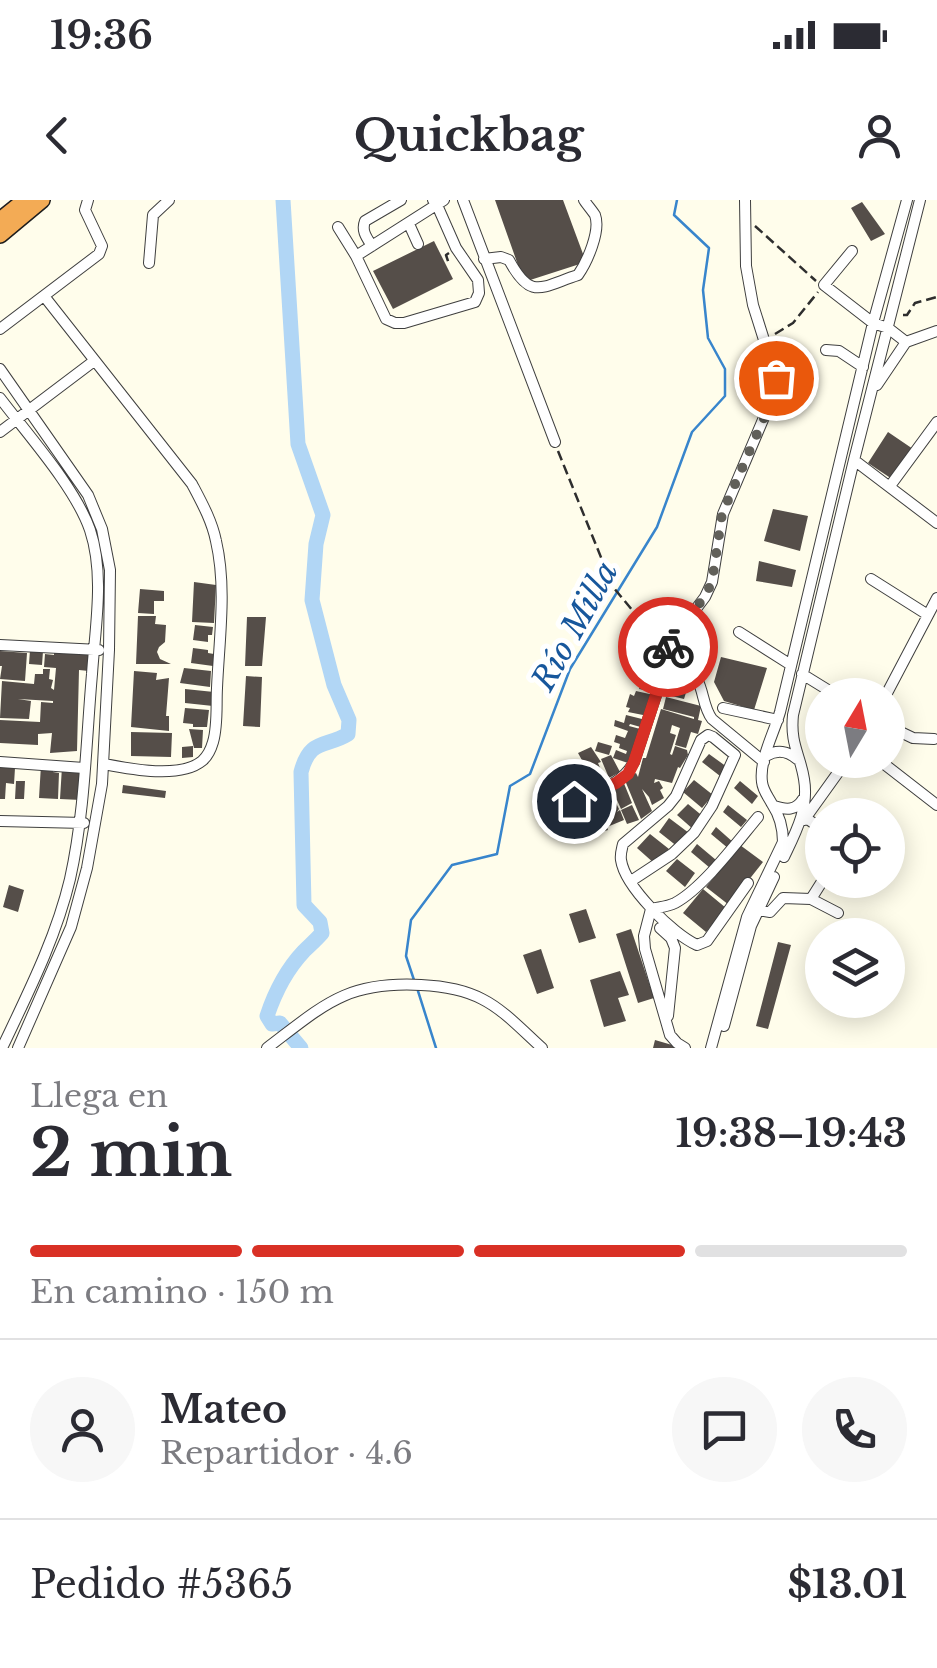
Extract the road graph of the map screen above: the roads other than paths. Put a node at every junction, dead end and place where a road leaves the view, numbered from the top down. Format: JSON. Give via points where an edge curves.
{"nodes":[{"id":1,"x":25,"y":200,"type":"edge"},
{"id":2,"x":42,"y":200,"type":"edge"},
{"id":3,"x":88,"y":200,"type":"edge"},
{"id":4,"x":169,"y":200,"type":"edge"},
{"id":5,"x":401,"y":200,"type":"edge"},
{"id":6,"x":462,"y":200,"type":"edge"},
{"id":7,"x":584,"y":200,"type":"edge"},
{"id":8,"x":745,"y":200,"type":"edge"},
{"id":9,"x":907,"y":200,"type":"edge"},
{"id":10,"x":920,"y":200,"type":"edge"},
{"id":11,"x":438,"y":202,"type":"edge"},
{"id":12,"x":0,"y":220,"type":"edge"},
{"id":13,"x":408,"y":224,"type":"junction"},
{"id":14,"x":338,"y":227,"type":"dead end"},
{"id":15,"x":0,"y":235,"type":"edge"},
{"id":16,"x":418,"y":244,"type":"dead end"},
{"id":17,"x":372,"y":246,"type":"junction"},
{"id":18,"x":852,"y":251,"type":"dead end"},
{"id":19,"x":356,"y":256,"type":"junction"},
{"id":20,"x":484,"y":259,"type":"junction"},
{"id":21,"x":149,"y":263,"type":"dead end"},
{"id":22,"x":44,"y":296,"type":"junction"},
{"id":23,"x":873,"y":324,"type":"junction"},
{"id":24,"x":888,"y":328,"type":"junction"},
{"id":25,"x":0,"y":329,"type":"edge"},
{"id":26,"x":937,"y":331,"type":"edge"},
{"id":27,"x":906,"y":342,"type":"junction"},
{"id":28,"x":826,"y":350,"type":"dead end"},
{"id":29,"x":94,"y":361,"type":"junction"},
{"id":30,"x":862,"y":367,"type":"junction"},
{"id":31,"x":0,"y":369,"type":"edge"},
{"id":32,"x":871,"y":394,"type":"junction"},
{"id":33,"x":0,"y":398,"type":"edge"},
{"id":34,"x":29,"y":410,"type":"junction"},
{"id":35,"x":16,"y":420,"type":"junction"},
{"id":36,"x":937,"y":422,"type":"edge"},
{"id":37,"x":0,"y":432,"type":"edge"},
{"id":38,"x":555,"y":442,"type":"road end"},
{"id":39,"x":854,"y":460,"type":"junction"},
{"id":40,"x":890,"y":486,"type":"junction"},
{"id":41,"x":937,"y":523,"type":"edge"},
{"id":42,"x":870,"y":579,"type":"dead end"},
{"id":43,"x":937,"y":598,"type":"edge"},
{"id":44,"x":928,"y":615,"type":"junction"},
{"id":45,"x":739,"y":632,"type":"dead end"},
{"id":46,"x":0,"y":645,"type":"edge"},
{"id":47,"x":94,"y":649,"type":"junction"},
{"id":48,"x":109,"y":650,"type":"junction"},
{"id":49,"x":670,"y":654,"type":"junction"},
{"id":50,"x":792,"y":665,"type":"junction"},
{"id":51,"x":802,"y":674,"type":"junction"},
{"id":52,"x":808,"y":678,"type":"edge"},
{"id":53,"x":895,"y":678,"type":"edge"},
{"id":54,"x":722,"y":708,"type":"dead end"},
{"id":55,"x":778,"y":720,"type":"junction"},
{"id":56,"x":905,"y":735,"type":"edge"},
{"id":57,"x":934,"y":739,"type":"dead end"},
{"id":58,"x":765,"y":759,"type":"junction"},
{"id":59,"x":799,"y":761,"type":"junction"},
{"id":60,"x":0,"y":762,"type":"edge"},
{"id":61,"x":104,"y":764,"type":"junction"},
{"id":62,"x":84,"y":768,"type":"junction"},
{"id":63,"x":905,"y":777,"type":"edge"},
{"id":64,"x":835,"y":778,"type":"edge"},
{"id":65,"x":805,"y":795,"type":"junction"},
{"id":66,"x":934,"y":797,"type":"edge"},
{"id":67,"x":574,"y":801,"type":"dead end"},
{"id":68,"x":774,"y":806,"type":"junction"},
{"id":69,"x":758,"y":817,"type":"dead end"},
{"id":70,"x":0,"y":821,"type":"edge"},
{"id":71,"x":803,"y":821,"type":"junction"},
{"id":72,"x":79,"y":823,"type":"junction"},
{"id":73,"x":95,"y":823,"type":"junction"},
{"id":74,"x":631,"y":881,"type":"junction"},
{"id":75,"x":748,"y":882,"type":"dead end"},
{"id":76,"x":811,"y":899,"type":"joint"},
{"id":77,"x":652,"y":909,"type":"junction"},
{"id":78,"x":757,"y":910,"type":"junction"},
{"id":79,"x":838,"y":913,"type":"dead end"},
{"id":80,"x":664,"y":927,"type":"junction"},
{"id":81,"x":644,"y":936,"type":"junction"},
{"id":82,"x":667,"y":1020,"type":"junction"},
{"id":83,"x":2,"y":1048,"type":"edge"},
{"id":84,"x":18,"y":1048,"type":"edge"},
{"id":85,"x":267,"y":1048,"type":"edge"},
{"id":86,"x":542,"y":1048,"type":"edge"},
{"id":87,"x":685,"y":1048,"type":"edge"},
{"id":88,"x":715,"y":1048,"type":"edge"}],
"edges":[{"from":1,"to":12,"type":"highway"},
{"from":2,"to":15,"type":"highway"},
{"from":3,"to":22,"type":"street","via":[[99,254]]},
{"from":4,"to":21,"type":"street","via":[[152,215]]},
{"from":5,"to":17,"type":"street","via":[[362,227]]},
{"from":6,"to":20,"type":"street"},
{"from":7,"to":20,"type":"street","via":[[596,224],[578,274],[530,288],[509,260]]},
{"from":8,"to":49,"type":"street","via":[[746,266],[776,389],[722,514],[712,582]]},
{"from":9,"to":23,"type":"street"},
{"from":10,"to":24,"type":"street"},
{"from":11,"to":13,"type":"street"},
{"from":11,"to":19,"type":"street","via":[[478,280],[475,302],[395,323],[386,319]]},
{"from":13,"to":16,"type":"street"},
{"from":13,"to":17,"type":"street"},
{"from":14,"to":19,"type":"street"},
{"from":17,"to":19,"type":"street"},
{"from":18,"to":23,"type":"street","via":[[824,285]]},
{"from":20,"to":38,"type":"street"},
{"from":22,"to":25,"type":"street"},
{"from":22,"to":29,"type":"street"},
{"from":23,"to":24,"type":"street"},
{"from":23,"to":30,"type":"street"},
{"from":24,"to":27,"type":"street"},
{"from":24,"to":32,"type":"street"},
{"from":26,"to":27,"type":"street"},
{"from":27,"to":32,"type":"street"},
{"from":28,"to":30,"type":"street"},
{"from":29,"to":34,"type":"street"},
{"from":29,"to":61,"type":"street","via":[[192,484],[217,543],[220,577],[215,732],[207,756],[174,770]]},
{"from":30,"to":50,"type":"street"},
{"from":31,"to":34,"type":"street"},
{"from":32,"to":39,"type":"street"},
{"from":33,"to":35,"type":"street"},
{"from":34,"to":35,"type":"street"},
{"from":34,"to":48,"type":"street","via":[[88,495],[102,528],[110,570]]},
{"from":35,"to":37,"type":"street"},
{"from":35,"to":47,"type":"street","via":[[88,526],[96,561]]},
{"from":36,"to":40,"type":"street"},
{"from":39,"to":40,"type":"street"},
{"from":39,"to":51,"type":"street"},
{"from":40,"to":41,"type":"street"},
{"from":42,"to":44,"type":"street"},
{"from":43,"to":44,"type":"street"},
{"from":44,"to":53,"type":"street"},
{"from":45,"to":50,"type":"street"},
{"from":46,"to":47,"type":"street"},
{"from":47,"to":48,"type":"street"},
{"from":47,"to":62,"type":"street"},
{"from":48,"to":61,"type":"street"},
{"from":49,"to":58,"type":"street","via":[[699,682],[712,719]]},
{"from":49,"to":67,"type":"street","via":[[628,774]]},
{"from":50,"to":55,"type":"street"},
{"from":51,"to":52,"type":"street"},
{"from":51,"to":59,"type":"street","via":[[792,731]]},
{"from":54,"to":55,"type":"street"},
{"from":55,"to":58,"type":"street"},
{"from":56,"to":57,"type":"street"},
{"from":58,"to":59,"type":"street","via":[[786,752]]},
{"from":58,"to":68,"type":"street","via":[[762,781]]},
{"from":59,"to":65,"type":"street"},
{"from":60,"to":62,"type":"street"},
{"from":61,"to":73,"type":"street"},
{"from":62,"to":72,"type":"street"},
{"from":63,"to":66,"type":"street"},
{"from":64,"to":71,"type":"street"},
{"from":65,"to":68,"type":"street","via":[[789,809]]},
{"from":65,"to":71,"type":"street"},
{"from":68,"to":88,"type":"street","via":[[783,842],[747,917]]},
{"from":69,"to":77,"type":"street","via":[[685,896]]},
{"from":70,"to":72,"type":"street"},
{"from":71,"to":78,"type":"street"},
{"from":72,"to":73,"type":"street"},
{"from":72,"to":83,"type":"street","via":[[70,881],[46,953]]},
{"from":73,"to":84,"type":"street","via":[[71,926]]},
{"from":74,"to":74,"type":"street","via":[[621,863],[624,844],[668,806],[701,740],[713,737],[735,756],[712,806],[684,844]]},
{"from":74,"to":77,"type":"street"},
{"from":75,"to":80,"type":"street","via":[[702,945]]},
{"from":76,"to":78,"type":"street","via":[[783,898],[770,912]]},
{"from":76,"to":79,"type":"street"},
{"from":77,"to":80,"type":"street"},
{"from":77,"to":81,"type":"street"},
{"from":78,"to":88,"type":"street"},
{"from":80,"to":81,"type":"street"},
{"from":80,"to":82,"type":"street","via":[[675,948]]},
{"from":81,"to":82,"type":"street"},
{"from":82,"to":87,"type":"street","via":[[670,1034]]},
{"from":85,"to":86,"type":"street","via":[[328,1002],[398,984],[483,999]]}]}
